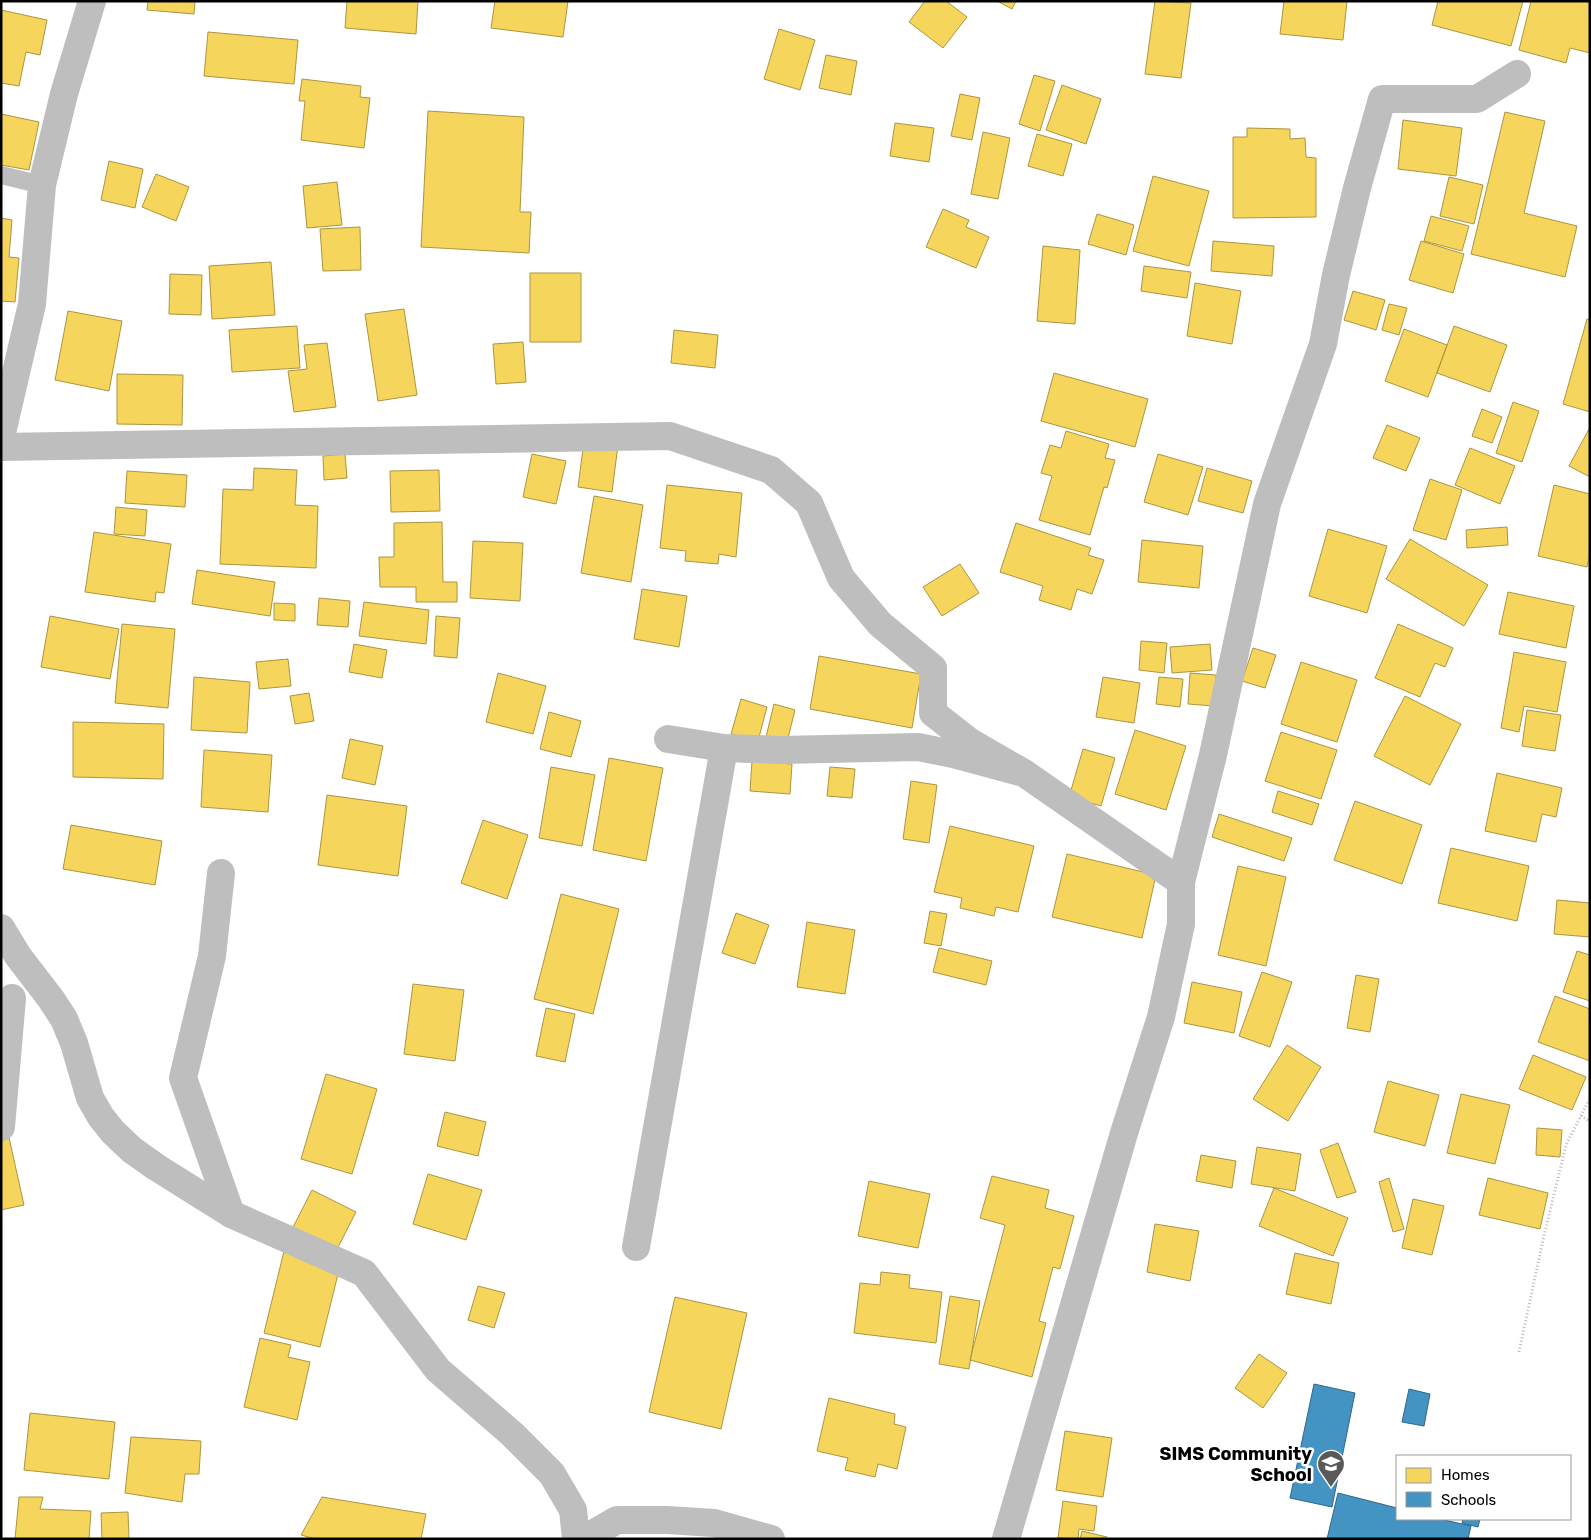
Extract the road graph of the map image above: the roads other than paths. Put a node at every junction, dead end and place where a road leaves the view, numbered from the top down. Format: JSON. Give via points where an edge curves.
{"nodes":[{"id":1,"x":92,"y":1,"type":"edge"},
{"id":2,"x":1517,"y":74,"type":"dead end"},
{"id":3,"x":1,"y":175,"type":"edge"},
{"id":4,"x":42,"y":185,"type":"junction"},
{"id":5,"x":1,"y":437,"type":"edge"},
{"id":6,"x":1,"y":447,"type":"edge"},
{"id":7,"x":668,"y":739,"type":"dead end"},
{"id":8,"x":724,"y":748,"type":"junction"},
{"id":9,"x":1024,"y":773,"type":"junction"},
{"id":10,"x":221,"y":873,"type":"dead end"},
{"id":11,"x":1181,"y":882,"type":"junction"},
{"id":12,"x":1,"y":928,"type":"edge"},
{"id":13,"x":12,"y":998,"type":"dead end"},
{"id":14,"x":1,"y":1127,"type":"edge"},
{"id":15,"x":231,"y":1214,"type":"junction"},
{"id":16,"x":636,"y":1247,"type":"dead end"},
{"id":17,"x":576,"y":1539,"type":"edge"},
{"id":18,"x":584,"y":1539,"type":"edge"},
{"id":19,"x":771,"y":1539,"type":"edge"},
{"id":20,"x":1006,"y":1539,"type":"edge"}],
"edges":[{"from":1,"to":4,"type":"street"},
{"from":2,"to":11,"type":"street","via":[[1477,99],[1382,99],[1336,275],[1323,344],[1267,504],[1213,756]]},
{"from":3,"to":4,"type":"lane"},
{"from":4,"to":5,"type":"street","via":[[32,304]]},
{"from":6,"to":9,"type":"street","via":[[670,436],[771,470],[809,503],[841,578],[880,624],[933,668],[933,713],[970,742]]},
{"from":7,"to":8,"type":"street"},
{"from":8,"to":9,"type":"street","via":[[918,747]]},
{"from":8,"to":16,"type":"street"},
{"from":9,"to":11,"type":"street"},
{"from":10,"to":15,"type":"street","via":[[212,956],[183,1078]]},
{"from":11,"to":20,"type":"street","via":[[1181,924],[1161,1017],[1124,1132]]},
{"from":12,"to":15,"type":"street","via":[[64,1019],[90,1098],[113,1132],[156,1167]]},
{"from":13,"to":14,"type":"street"},
{"from":15,"to":17,"type":"street","via":[[364,1273],[438,1370],[512,1434],[552,1474],[573,1510]]},
{"from":18,"to":19,"type":"street","via":[[617,1520],[714,1523]]}]}
